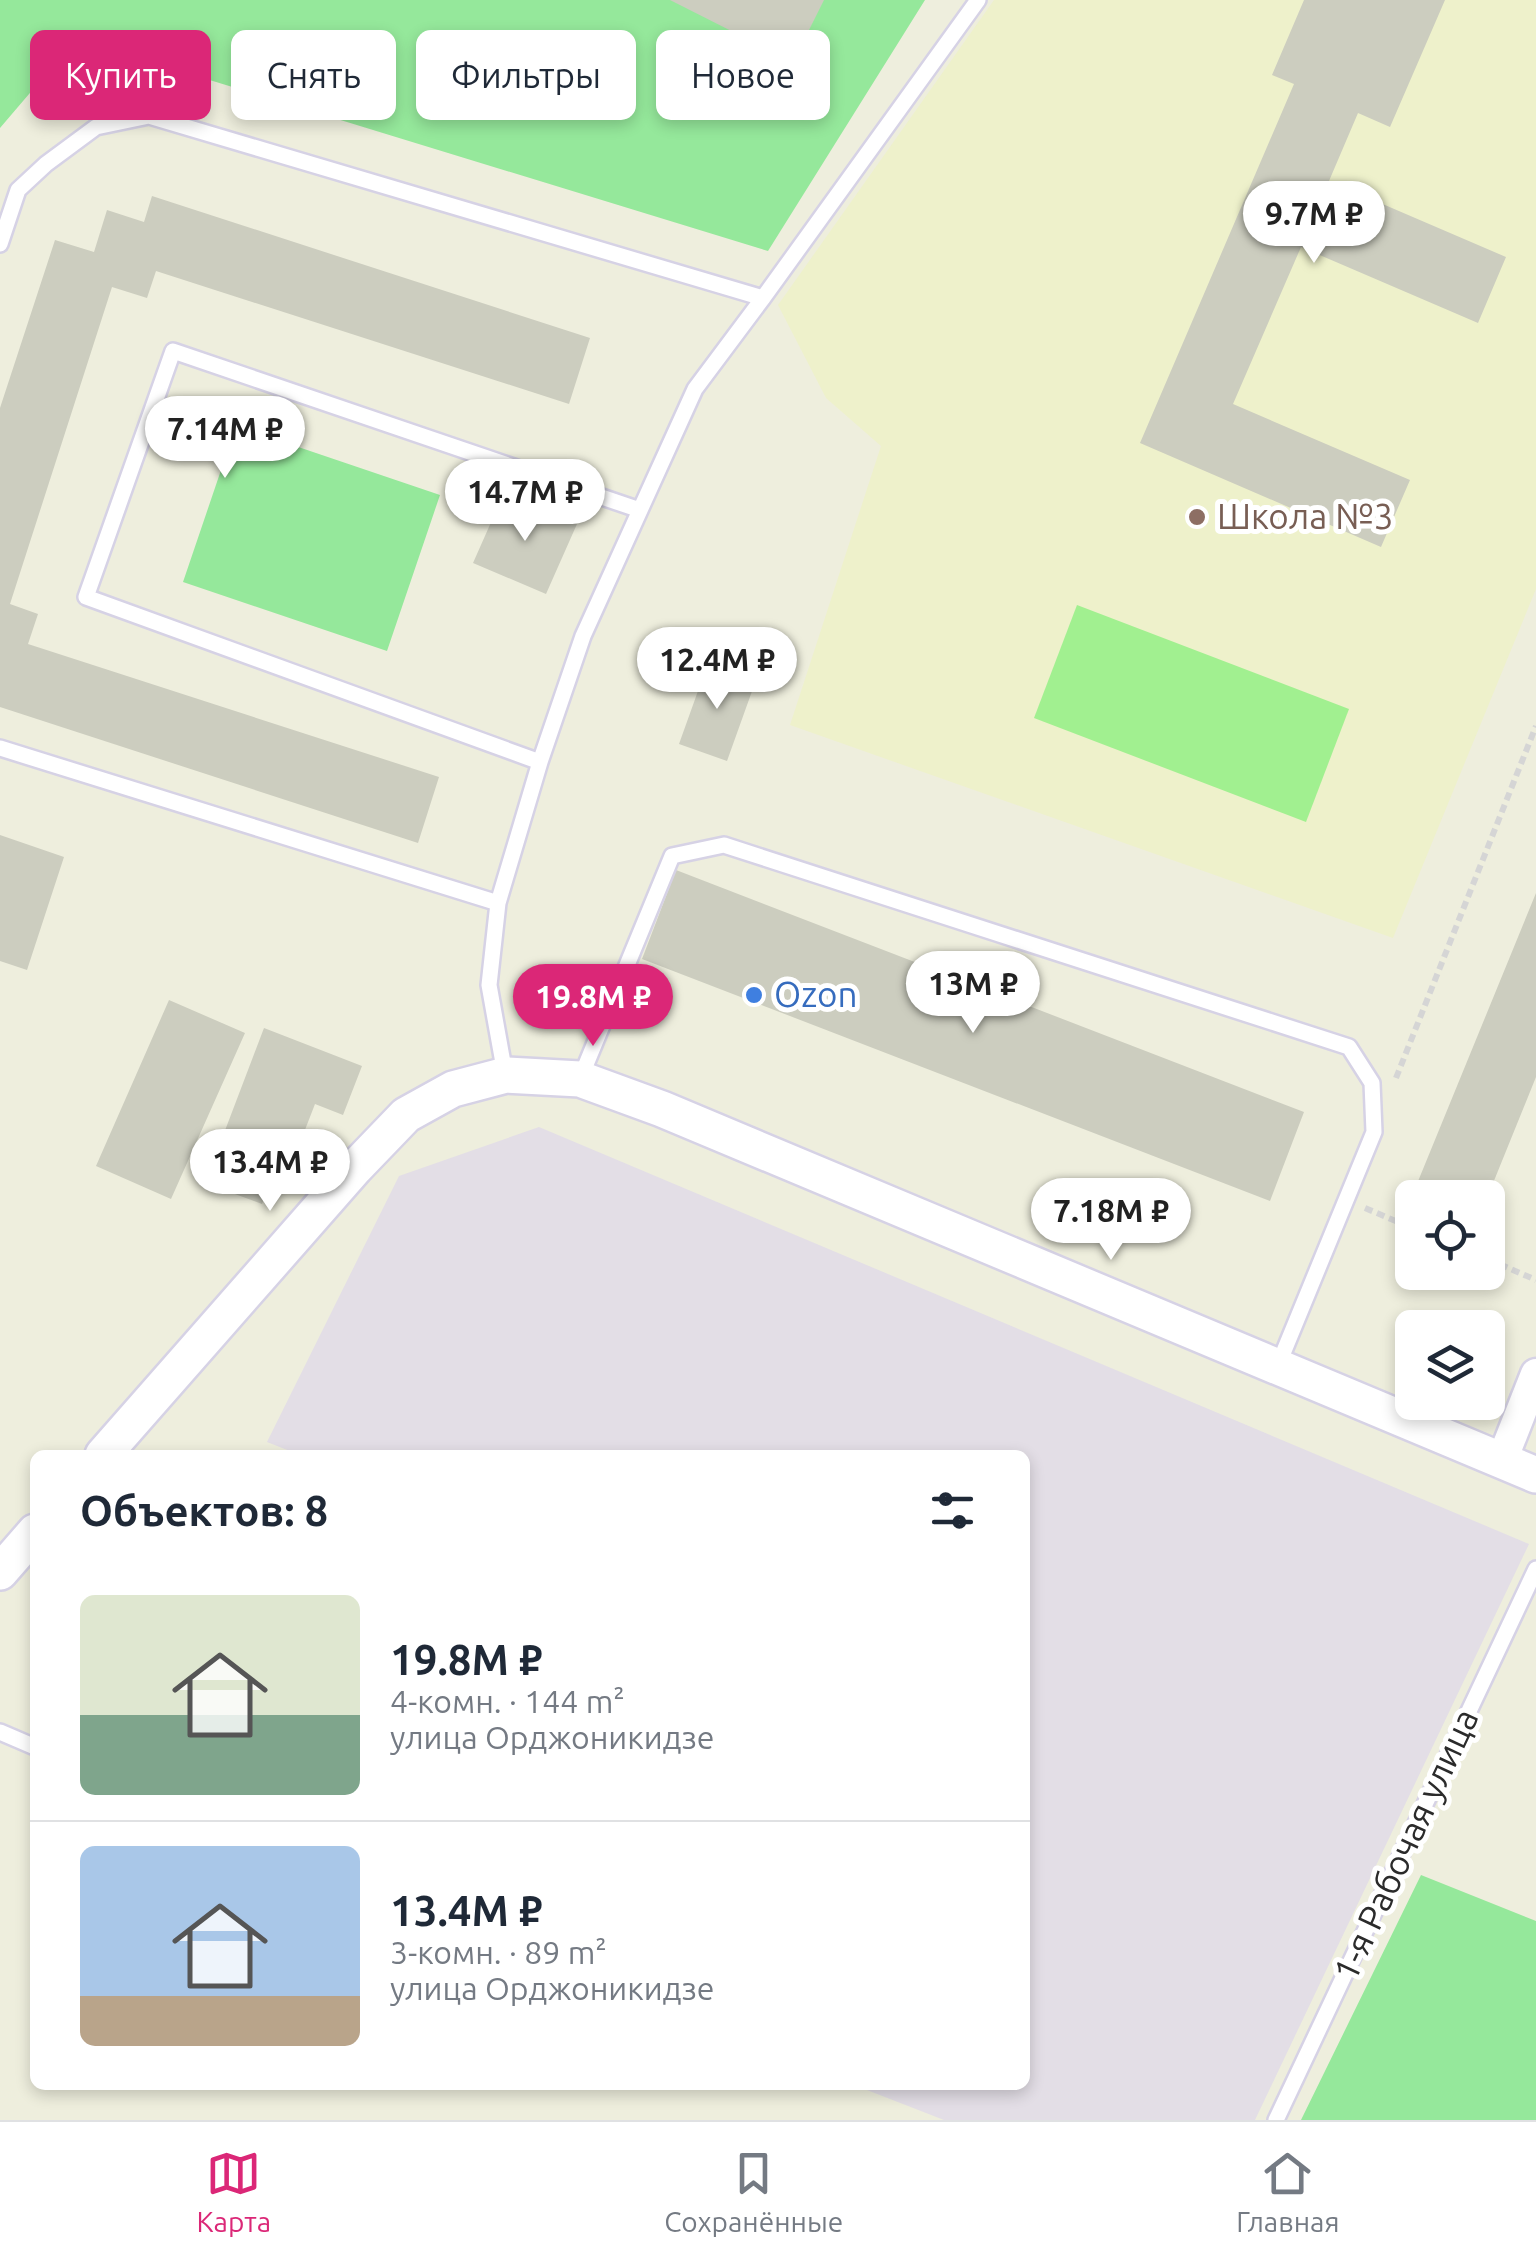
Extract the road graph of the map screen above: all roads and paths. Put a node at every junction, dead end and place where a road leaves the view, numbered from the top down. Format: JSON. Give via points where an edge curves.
{"nodes":[{"id":1,"x":978,"y":0,"type":"edge"},
{"id":2,"x":0,"y":244,"type":"edge"},
{"id":3,"x":763,"y":298,"type":"junction"},
{"id":4,"x":640,"y":510,"type":"junction"},
{"id":5,"x":1536,"y":726,"type":"edge"},
{"id":6,"x":0,"y":748,"type":"edge"},
{"id":7,"x":540,"y":762,"type":"junction"},
{"id":8,"x":498,"y":903,"type":"junction"},
{"id":9,"x":506,"y":1075,"type":"junction"},
{"id":10,"x":580,"y":1079,"type":"junction"},
{"id":11,"x":1374,"y":1132,"type":"junction"},
{"id":12,"x":1346,"y":1200,"type":"junction"},
{"id":13,"x":1395,"y":1221,"type":"edge"},
{"id":14,"x":1505,"y":1266,"type":"edge"},
{"id":15,"x":1536,"y":1280,"type":"edge"},
{"id":16,"x":1277,"y":1368,"type":"junction"},
{"id":17,"x":1536,"y":1374,"type":"edge"},
{"id":18,"x":107,"y":1450,"type":"edge"},
{"id":19,"x":1502,"y":1460,"type":"junction"},
{"id":20,"x":1536,"y":1475,"type":"edge"},
{"id":21,"x":30,"y":1538,"type":"edge"},
{"id":22,"x":1536,"y":1570,"type":"edge"},
{"id":23,"x":0,"y":1572,"type":"edge"},
{"id":24,"x":0,"y":1732,"type":"edge"},
{"id":25,"x":30,"y":1745,"type":"edge"},
{"id":26,"x":1276,"y":2120,"type":"edge"}],
"edges":[{"from":1,"to":3,"type":"lane"},
{"from":2,"to":3,"type":"lane","via":[[18,190],[46,164],[96,128],[150,116]]},
{"from":3,"to":4,"type":"lane","via":[[695,389]]},
{"from":4,"to":7,"type":"lane","via":[[583,636]]},
{"from":4,"to":7,"type":"lane","via":[[174,351],[86,597]]},
{"from":5,"to":11,"type":"path"},
{"from":6,"to":8,"type":"lane"},
{"from":7,"to":8,"type":"lane"},
{"from":8,"to":9,"type":"lane","via":[[489,985]]},
{"from":9,"to":10,"type":"street"},
{"from":9,"to":18,"type":"street","via":[[453,1089],[406,1115]]},
{"from":10,"to":11,"type":"lane","via":[[672,856],[724,845],[1349,1048],[1372,1083]]},
{"from":10,"to":16,"type":"street"},
{"from":11,"to":12,"type":"lane"},
{"from":12,"to":13,"type":"path"},
{"from":12,"to":16,"type":"lane"},
{"from":14,"to":15,"type":"path"},
{"from":16,"to":19,"type":"street"},
{"from":17,"to":19,"type":"street"},
{"from":19,"to":20,"type":"street"},
{"from":21,"to":23,"type":"street"},
{"from":22,"to":26,"type":"lane","name":"1-я Рабочая улица"},
{"from":24,"to":25,"type":"lane"}]}
